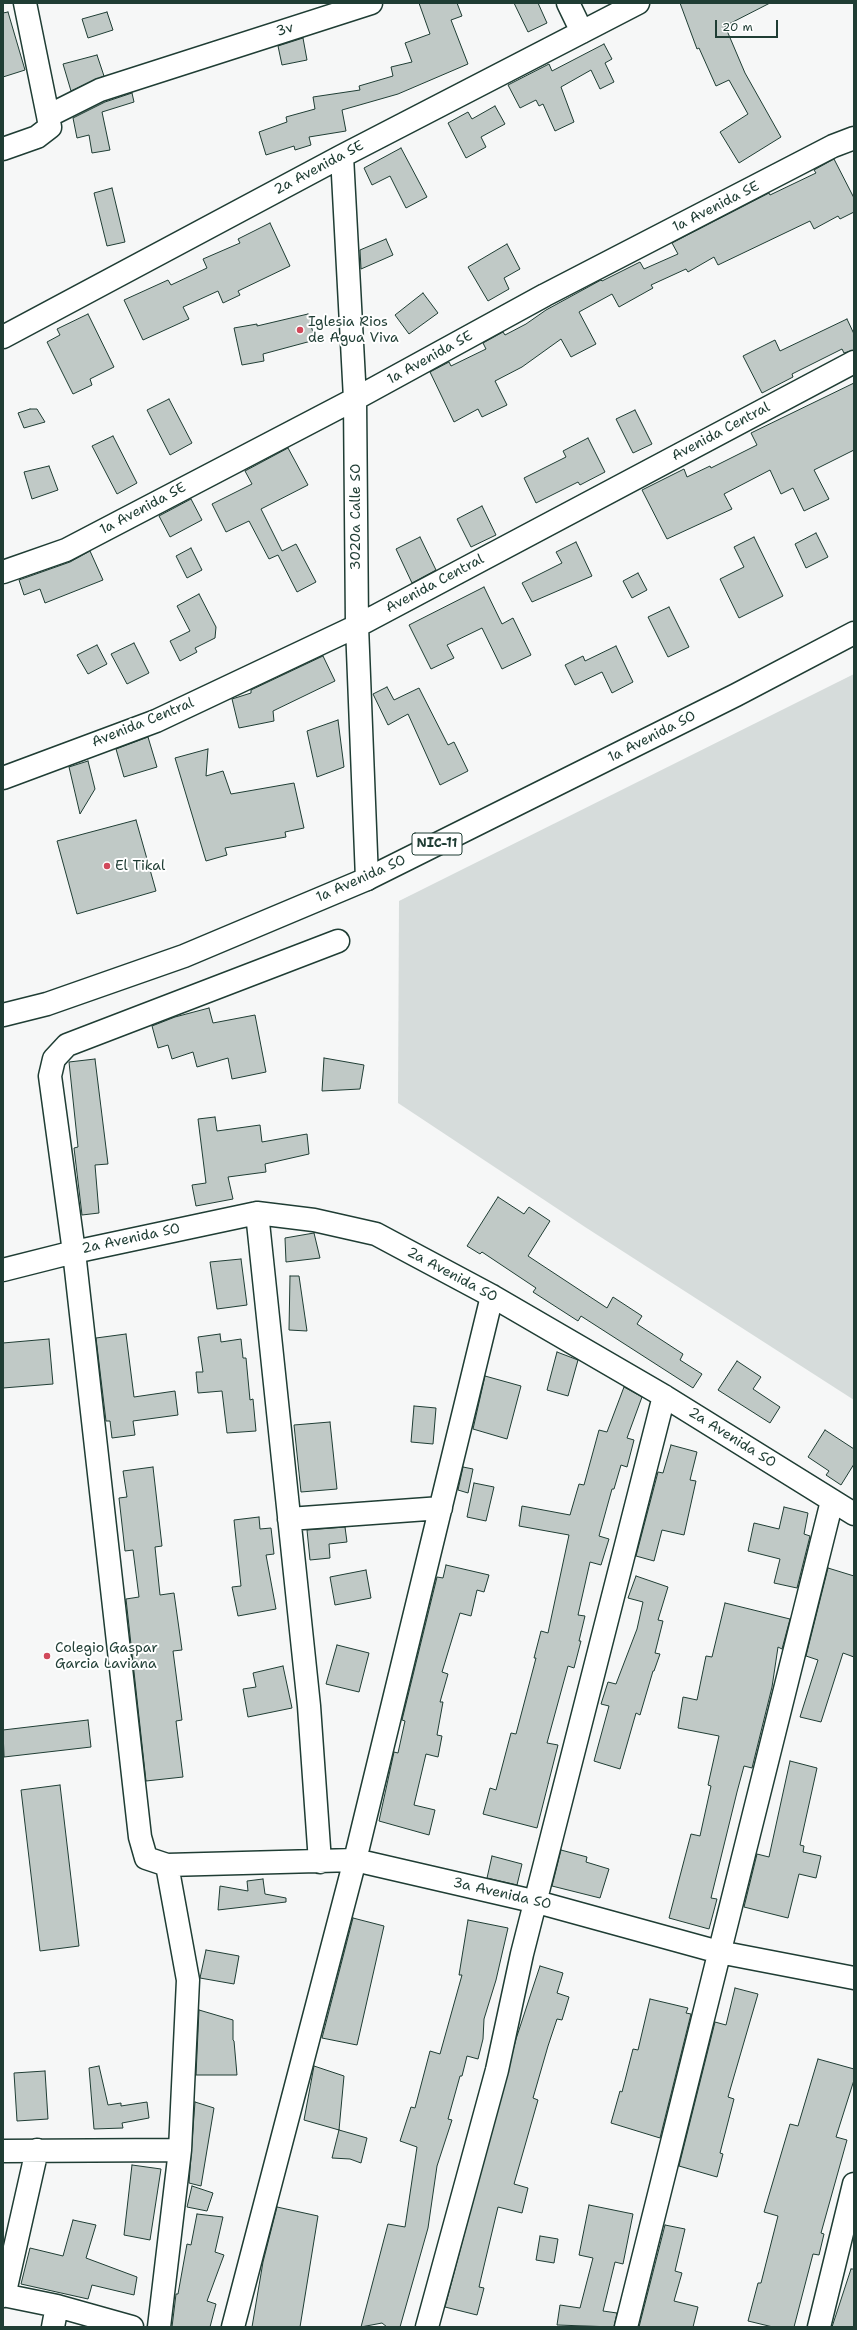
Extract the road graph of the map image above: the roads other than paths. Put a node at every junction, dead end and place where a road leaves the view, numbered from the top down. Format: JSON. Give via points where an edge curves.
{"nodes":[{"id":1,"x":25,"y":3,"type":"edge"},
{"id":2,"x":371,"y":3,"type":"edge"},
{"id":3,"x":568,"y":3,"type":"edge"},
{"id":4,"x":638,"y":3,"type":"edge"},
{"id":5,"x":582,"y":32,"type":"junction"},
{"id":6,"x":48,"y":116,"type":"junction"},
{"id":7,"x":854,"y":138,"type":"edge"},
{"id":8,"x":3,"y":149,"type":"edge"},
{"id":9,"x":342,"y":156,"type":"junction"},
{"id":10,"x":3,"y":337,"type":"edge"},
{"id":11,"x":854,"y":362,"type":"edge"},
{"id":12,"x":355,"y":399,"type":"junction"},
{"id":13,"x":3,"y":572,"type":"edge"},
{"id":14,"x":357,"y":626,"type":"junction"},
{"id":15,"x":854,"y":633,"type":"edge"},
{"id":16,"x":3,"y":778,"type":"edge"},
{"id":17,"x":367,"y":879,"type":"junction"},
{"id":18,"x":338,"y":941,"type":"dead end"},
{"id":19,"x":3,"y":1015,"type":"edge"},
{"id":20,"x":257,"y":1213,"type":"junction"},
{"id":21,"x":74,"y":1252,"type":"junction"},
{"id":22,"x":3,"y":1270,"type":"edge"},
{"id":23,"x":492,"y":1296,"type":"junction"},
{"id":24,"x":664,"y":1396,"type":"junction"},
{"id":25,"x":832,"y":1501,"type":"junction"},
{"id":26,"x":440,"y":1508,"type":"junction"},
{"id":27,"x":854,"y":1514,"type":"edge"},
{"id":28,"x":289,"y":1519,"type":"junction"},
{"id":29,"x":355,"y":1860,"type":"junction"},
{"id":30,"x":320,"y":1862,"type":"junction"},
{"id":31,"x":167,"y":1865,"type":"junction"},
{"id":32,"x":537,"y":1902,"type":"junction"},
{"id":33,"x":719,"y":1952,"type":"junction"},
{"id":34,"x":854,"y":1978,"type":"edge"},
{"id":35,"x":37,"y":2150,"type":"junction"},
{"id":36,"x":180,"y":2150,"type":"junction"},
{"id":37,"x":3,"y":2151,"type":"edge"},
{"id":38,"x":854,"y":2184,"type":"edge"},
{"id":39,"x":4,"y":2295,"type":"edge"},
{"id":40,"x":57,"y":2306,"type":"junction"},
{"id":41,"x":53,"y":2327,"type":"edge"},
{"id":42,"x":132,"y":2327,"type":"edge"},
{"id":43,"x":159,"y":2327,"type":"edge"},
{"id":44,"x":233,"y":2327,"type":"edge"},
{"id":45,"x":427,"y":2327,"type":"edge"},
{"id":46,"x":626,"y":2327,"type":"edge"},
{"id":47,"x":819,"y":2327,"type":"edge"}],
"edges":[{"from":1,"to":6,"type":"main road"},
{"from":2,"to":6,"type":"main road","name":"3v","via":[[100,90]]},
{"from":3,"to":5,"type":"main road"},
{"from":4,"to":5,"type":"main road","name":"2a Avenida SE"},
{"from":5,"to":9,"type":"main road","name":"2a Avenida SE"},
{"from":6,"to":8,"type":"main road","via":[[50,127],[37,137]]},
{"from":7,"to":12,"type":"main road","name":"1a Avenida SE","via":[[833,146],[545,295]]},
{"from":9,"to":10,"type":"main road","name":"2a Avenida SE"},
{"from":9,"to":12,"type":"main road","name":"3020a Calle SO"},
{"from":11,"to":14,"type":"main road","name":"Avenida Central"},
{"from":12,"to":13,"type":"main road","name":"1a Avenida SE","via":[[66,550]]},
{"from":12,"to":14,"type":"main road","name":"3020a Calle SO"},
{"from":14,"to":16,"type":"main road","name":"Avenida Central","via":[[156,721]]},
{"from":14,"to":17,"type":"main road","name":"3020a Calle SO"},
{"from":15,"to":17,"type":"main road","name":"1a Avenida SO","number":"NIC-11"},
{"from":17,"to":19,"type":"main road","name":"1a Avenida SO","number":"NIC-11","via":[[184,956],[47,1004]]},
{"from":18,"to":21,"type":"main road","via":[[67,1045],[54,1059],[50,1076]]},
{"from":20,"to":21,"type":"main road","name":"2a Avenida SO"},
{"from":20,"to":23,"type":"main road","name":"2a Avenida SO","via":[[314,1220],[376,1234]]},
{"from":20,"to":28,"type":"main road"},
{"from":21,"to":22,"type":"main road","name":"2a Avenida SO"},
{"from":21,"to":31,"type":"main road","name":"3a Avenida SO","via":[[140,1837],[146,1858]]},
{"from":23,"to":24,"type":"main road","name":"2a Avenida SO"},
{"from":23,"to":26,"type":"main road"},
{"from":24,"to":25,"type":"main road","name":"2a Avenida SO"},
{"from":24,"to":32,"type":"main road"},
{"from":25,"to":27,"type":"main road","name":"2a Avenida SO"},
{"from":25,"to":33,"type":"main road"},
{"from":26,"to":28,"type":"main road"},
{"from":26,"to":29,"type":"main road"},
{"from":28,"to":30,"type":"main road","via":[[309,1706]]},
{"from":29,"to":30,"type":"main road","name":"3a Avenida SO"},
{"from":29,"to":32,"type":"main road","name":"3a Avenida SO"},
{"from":29,"to":44,"type":"main road"},
{"from":30,"to":31,"type":"main road","name":"3a Avenida SO"},
{"from":31,"to":36,"type":"main road","via":[[188,1980]]},
{"from":32,"to":33,"type":"main road","name":"3a Avenida SO"},
{"from":32,"to":45,"type":"main road","via":[[522,1954],[497,2070]]},
{"from":33,"to":34,"type":"main road","name":"3a Avenida SO"},
{"from":33,"to":46,"type":"main road"},
{"from":35,"to":36,"type":"main road"},
{"from":35,"to":37,"type":"main road"},
{"from":35,"to":39,"type":"main road"},
{"from":36,"to":43,"type":"main road"},
{"from":38,"to":47,"type":"main road"},
{"from":39,"to":40,"type":"main road"},
{"from":40,"to":41,"type":"main road"},
{"from":40,"to":42,"type":"main road"}]}
